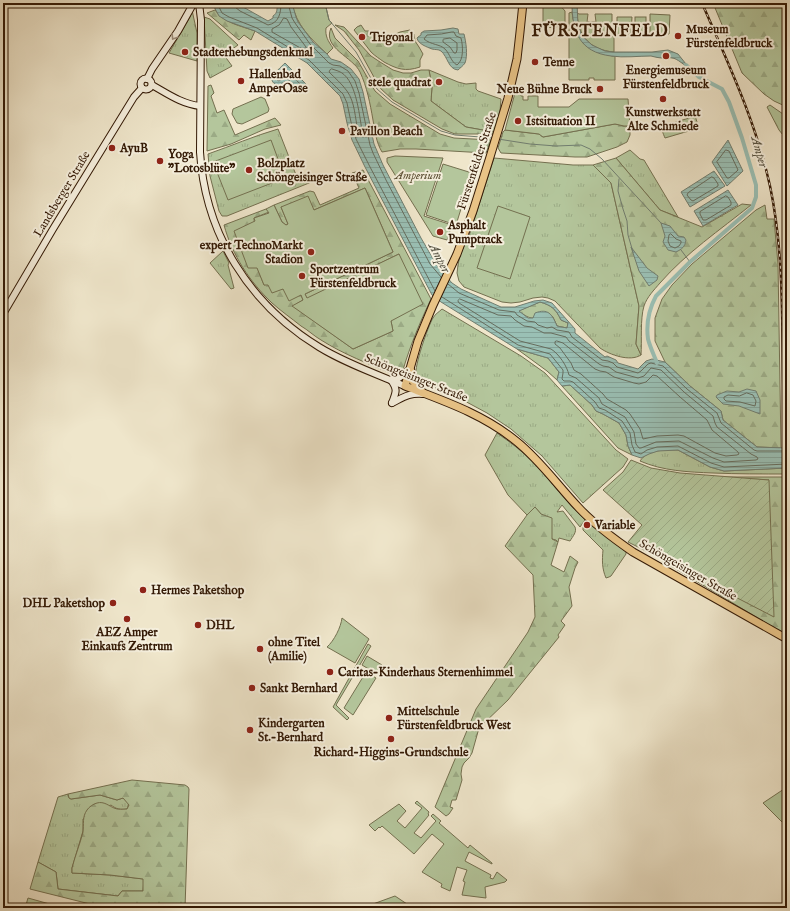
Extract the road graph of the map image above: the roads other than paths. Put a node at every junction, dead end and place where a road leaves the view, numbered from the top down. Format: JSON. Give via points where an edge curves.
{"nodes":[{"id":1,"x":196,"y":3,"type":"edge"},
{"id":2,"x":523,"y":3,"type":"edge"},
{"id":3,"x":147,"y":79,"type":"junction"},
{"id":4,"x":152,"y":85,"type":"junction"},
{"id":5,"x":142,"y":88,"type":"junction"},
{"id":6,"x":200,"y":106,"type":"junction"},
{"id":7,"x":3,"y":314,"type":"edge"},
{"id":8,"x":411,"y":368,"type":"junction"},
{"id":9,"x":391,"y":380,"type":"junction"},
{"id":10,"x":405,"y":386,"type":"junction"},
{"id":11,"x":426,"y":394,"type":"junction"},
{"id":12,"x":787,"y":639,"type":"edge"}],
"edges":[{"from":1,"to":3,"type":"street","one_way":true},
{"from":1,"to":6,"type":"street","name":"Schöngeisinger Straße","via":[[201,36]]},
{"from":2,"to":8,"type":"main road","name":"Fürstenfelder Straße","via":[[518,53],[498,133],[473,211],[457,254],[418,341]]},
{"from":3,"to":4,"type":"street"},
{"from":3,"to":5,"type":"street","via":[[141,82]]},
{"from":4,"to":5,"type":"street","via":[[148,90]]},
{"from":4,"to":6,"type":"street","via":[[182,102]]},
{"from":5,"to":7,"type":"street","name":"Landsberger Straße","via":[[65,209]]},
{"from":6,"to":9,"type":"street","name":"Schöngeisinger Straße","via":[[200,152],[205,189],[214,222],[234,264],[259,298],[308,340],[349,362]]},
{"from":8,"to":9,"type":"street"},
{"from":8,"to":10,"type":"main road","name":"Fürstenfelder Straße"},
{"from":8,"to":11,"type":"main road","via":[[412,380]]},
{"from":9,"to":10,"type":"street","name":"Schöngeisinger Straße"},
{"from":9,"to":11,"type":"street","via":[[396,387],[392,403],[408,395]]},
{"from":10,"to":11,"type":"main road","name":"Schöngeisinger Straße"},
{"from":11,"to":12,"type":"main road","name":"Schöngeisinger Straße","via":[[479,417],[517,441],[588,517],[633,552]]}]}
